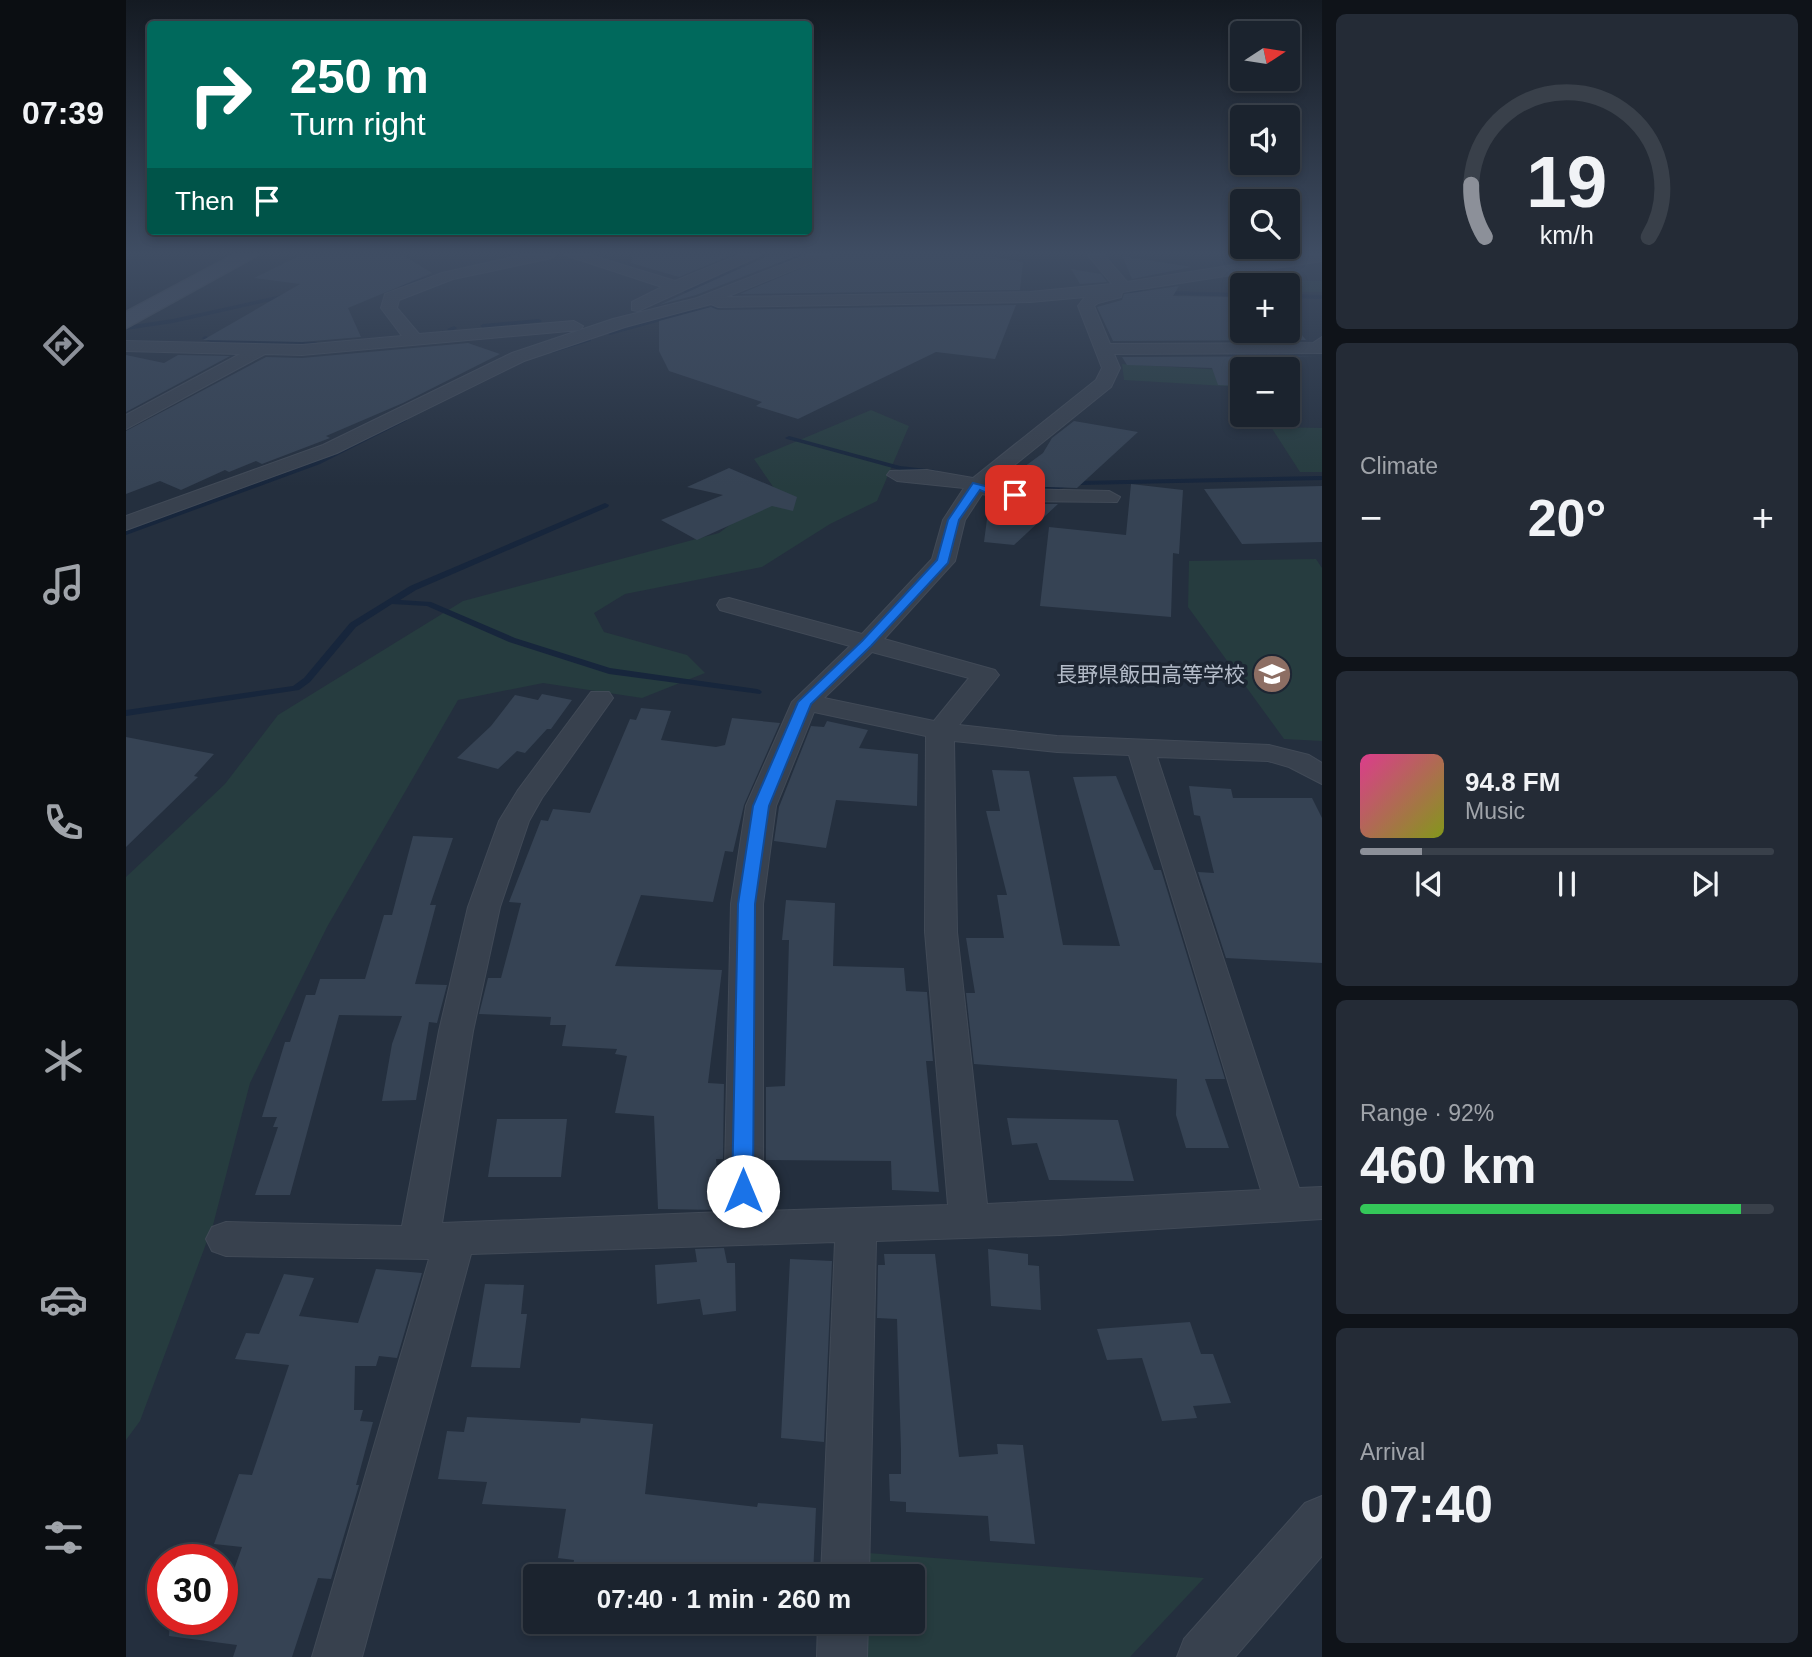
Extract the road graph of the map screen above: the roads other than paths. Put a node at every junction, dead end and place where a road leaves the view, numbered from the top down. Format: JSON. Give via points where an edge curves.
{"nodes":[{"id":1,"x":408,"y":332,"type":"edge"},
{"id":2,"x":489,"y":332,"type":"edge"},
{"id":3,"x":592,"y":332,"type":"edge"},
{"id":4,"x":1095,"y":332,"type":"edge"},
{"id":5,"x":413,"y":338,"type":"junction"},
{"id":6,"x":1322,"y":342,"type":"edge"},
{"id":7,"x":126,"y":346,"type":"edge"},
{"id":8,"x":262,"y":349,"type":"junction"},
{"id":9,"x":1101,"y":349,"type":"junction"},
{"id":10,"x":126,"y":423,"type":"edge"},
{"id":11,"x":897,"y":475,"type":"dead end"},
{"id":12,"x":977,"y":485,"type":"junction"},
{"id":13,"x":1109,"y":496,"type":"dead end"},
{"id":14,"x":126,"y":523,"type":"edge"},
{"id":15,"x":729,"y":606,"type":"dead end"},
{"id":16,"x":866,"y":643,"type":"junction"},
{"id":17,"x":600,"y":698,"type":"dead end"},
{"id":18,"x":805,"y":702,"type":"junction"},
{"id":19,"x":940,"y":731,"type":"junction"},
{"id":20,"x":1140,"y":747,"type":"junction"},
{"id":21,"x":1322,"y":775,"type":"edge"},
{"id":22,"x":1304,"y":1204,"type":"edge"},
{"id":23,"x":969,"y":1219,"type":"junction"},
{"id":24,"x":856,"y":1226,"type":"junction"},
{"id":25,"x":743,"y":1230,"type":"junction"},
{"id":26,"x":226,"y":1239,"type":"dead end"},
{"id":27,"x":437,"y":1241,"type":"junction"},
{"id":28,"x":1322,"y":1520,"type":"edge"},
{"id":29,"x":845,"y":1564,"type":"edge"},
{"id":30,"x":843,"y":1634,"type":"edge"},
{"id":31,"x":337,"y":1657,"type":"edge"},
{"id":32,"x":842,"y":1657,"type":"edge"},
{"id":33,"x":1202,"y":1657,"type":"edge"}],
"edges":[{"from":1,"to":5,"type":"street"},
{"from":2,"to":5,"type":"street"},
{"from":3,"to":14,"type":"street","via":[[517,357],[330,449]]},
{"from":4,"to":9,"type":"street"},
{"from":5,"to":8,"type":"street","via":[[302,350]]},
{"from":6,"to":9,"type":"street","via":[[1322,348]]},
{"from":7,"to":8,"type":"street"},
{"from":8,"to":10,"type":"street"},
{"from":9,"to":12,"type":"street","via":[[1111,369],[1104,383]]},
{"from":11,"to":12,"type":"street","via":[[918,474]]},
{"from":12,"to":13,"type":"street","via":[[997,493],[1033,497]]},
{"from":12,"to":16,"type":"street","via":[[954,520],[943,561]]},
{"from":15,"to":16,"type":"street"},
{"from":16,"to":18,"type":"street"},
{"from":16,"to":19,"type":"street","via":[[986,675]]},
{"from":17,"to":27,"type":"street","via":[[514,821],[484,907],[456,1031]]},
{"from":18,"to":19,"type":"street"},
{"from":18,"to":25,"type":"street","via":[[761,806],[747,904]]},
{"from":19,"to":20,"type":"street","via":[[1057,744]]},
{"from":19,"to":23,"type":"street","via":[[942,932]]},
{"from":20,"to":21,"type":"street","via":[[1269,753],[1299,761]]},
{"from":20,"to":22,"type":"street"},
{"from":22,"to":23,"type":"street"},
{"from":23,"to":24,"type":"street"},
{"from":24,"to":25,"type":"street"},
{"from":24,"to":29,"type":"street"},
{"from":25,"to":27,"type":"street"},
{"from":26,"to":27,"type":"street"},
{"from":27,"to":31,"type":"street"},
{"from":28,"to":33,"type":"street"},
{"from":30,"to":32,"type":"street"}]}
